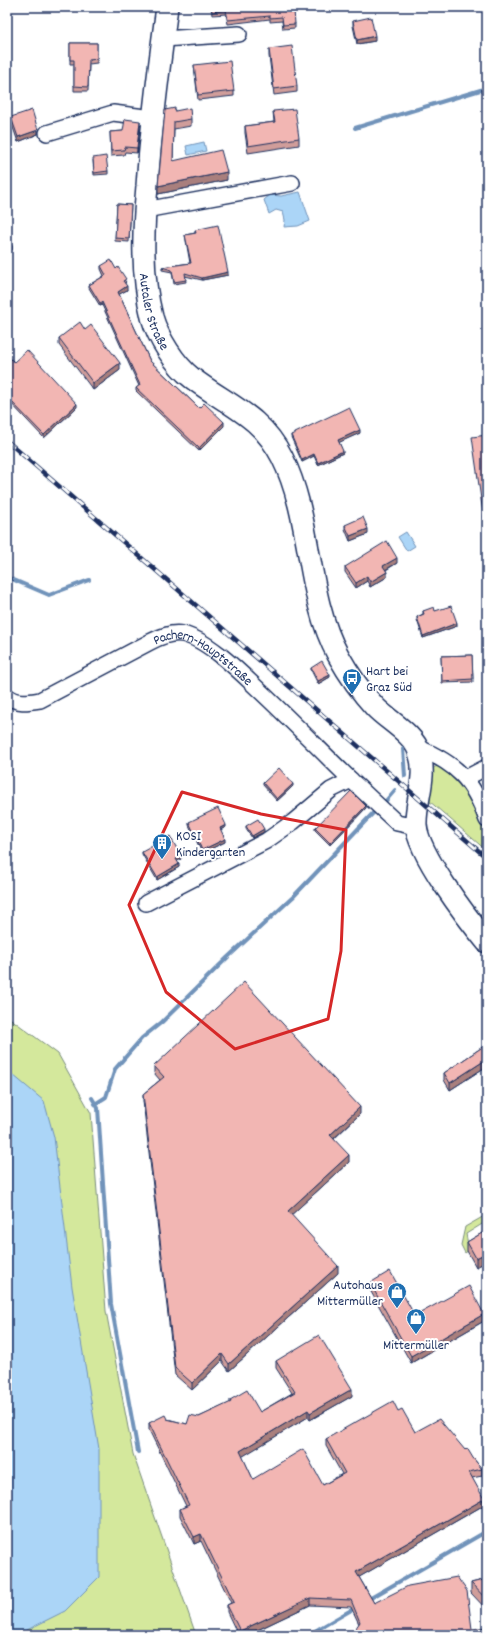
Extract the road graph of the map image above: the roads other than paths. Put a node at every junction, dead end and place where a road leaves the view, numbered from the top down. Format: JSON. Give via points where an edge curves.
{"nodes":[{"id":1,"x":167,"y":7,"type":"edge"},
{"id":2,"x":239,"y":34,"type":"dead end"},
{"id":3,"x":163,"y":39,"type":"junction"},
{"id":4,"x":153,"y":118,"type":"junction"},
{"id":5,"x":47,"y":132,"type":"dead end"},
{"id":6,"x":292,"y":183,"type":"dead end"},
{"id":7,"x":145,"y":210,"type":"junction"},
{"id":8,"x":7,"y":696,"type":"edge"},
{"id":9,"x":417,"y":747,"type":"junction"},
{"id":10,"x":487,"y":767,"type":"edge"},
{"id":11,"x":466,"y":778,"type":"junction"},
{"id":12,"x":351,"y":780,"type":"junction"},
{"id":13,"x":487,"y":820,"type":"edge"},
{"id":14,"x":416,"y":828,"type":"junction"},
{"id":15,"x":146,"y":903,"type":"dead end"},
{"id":16,"x":487,"y":942,"type":"edge"}],
"edges":[{"from":1,"to":3,"type":"main road","name":"Autaler Straße"},
{"from":2,"to":3,"type":"street"},
{"from":3,"to":4,"type":"main road","name":"Autaler Straße"},
{"from":4,"to":5,"type":"street","via":[[113,113]]},
{"from":4,"to":7,"type":"main road","name":"Autaler Straße"},
{"from":6,"to":7,"type":"street"},
{"from":7,"to":9,"type":"main road","name":"Autaler Straße","via":[[143,268],[157,334],[191,377],[252,418],[276,446],[291,482],[304,528],[325,627],[348,672],[376,707]]},
{"from":8,"to":12,"type":"street","name":"Pachern-Hauptstraße","via":[[24,703],[40,700],[165,635],[182,634],[217,652],[278,707]]},
{"from":9,"to":11,"type":"street","via":[[450,764]]},
{"from":9,"to":14,"type":"main road","via":[[422,776]]},
{"from":10,"to":11,"type":"street"},
{"from":11,"to":13,"type":"street"},
{"from":12,"to":14,"type":"street","name":"Pachern-Hauptstraße","via":[[397,823]]},
{"from":12,"to":15,"type":"street","via":[[331,790],[266,841]]},
{"from":14,"to":16,"type":"main road","via":[[422,846],[450,894]]}]}
